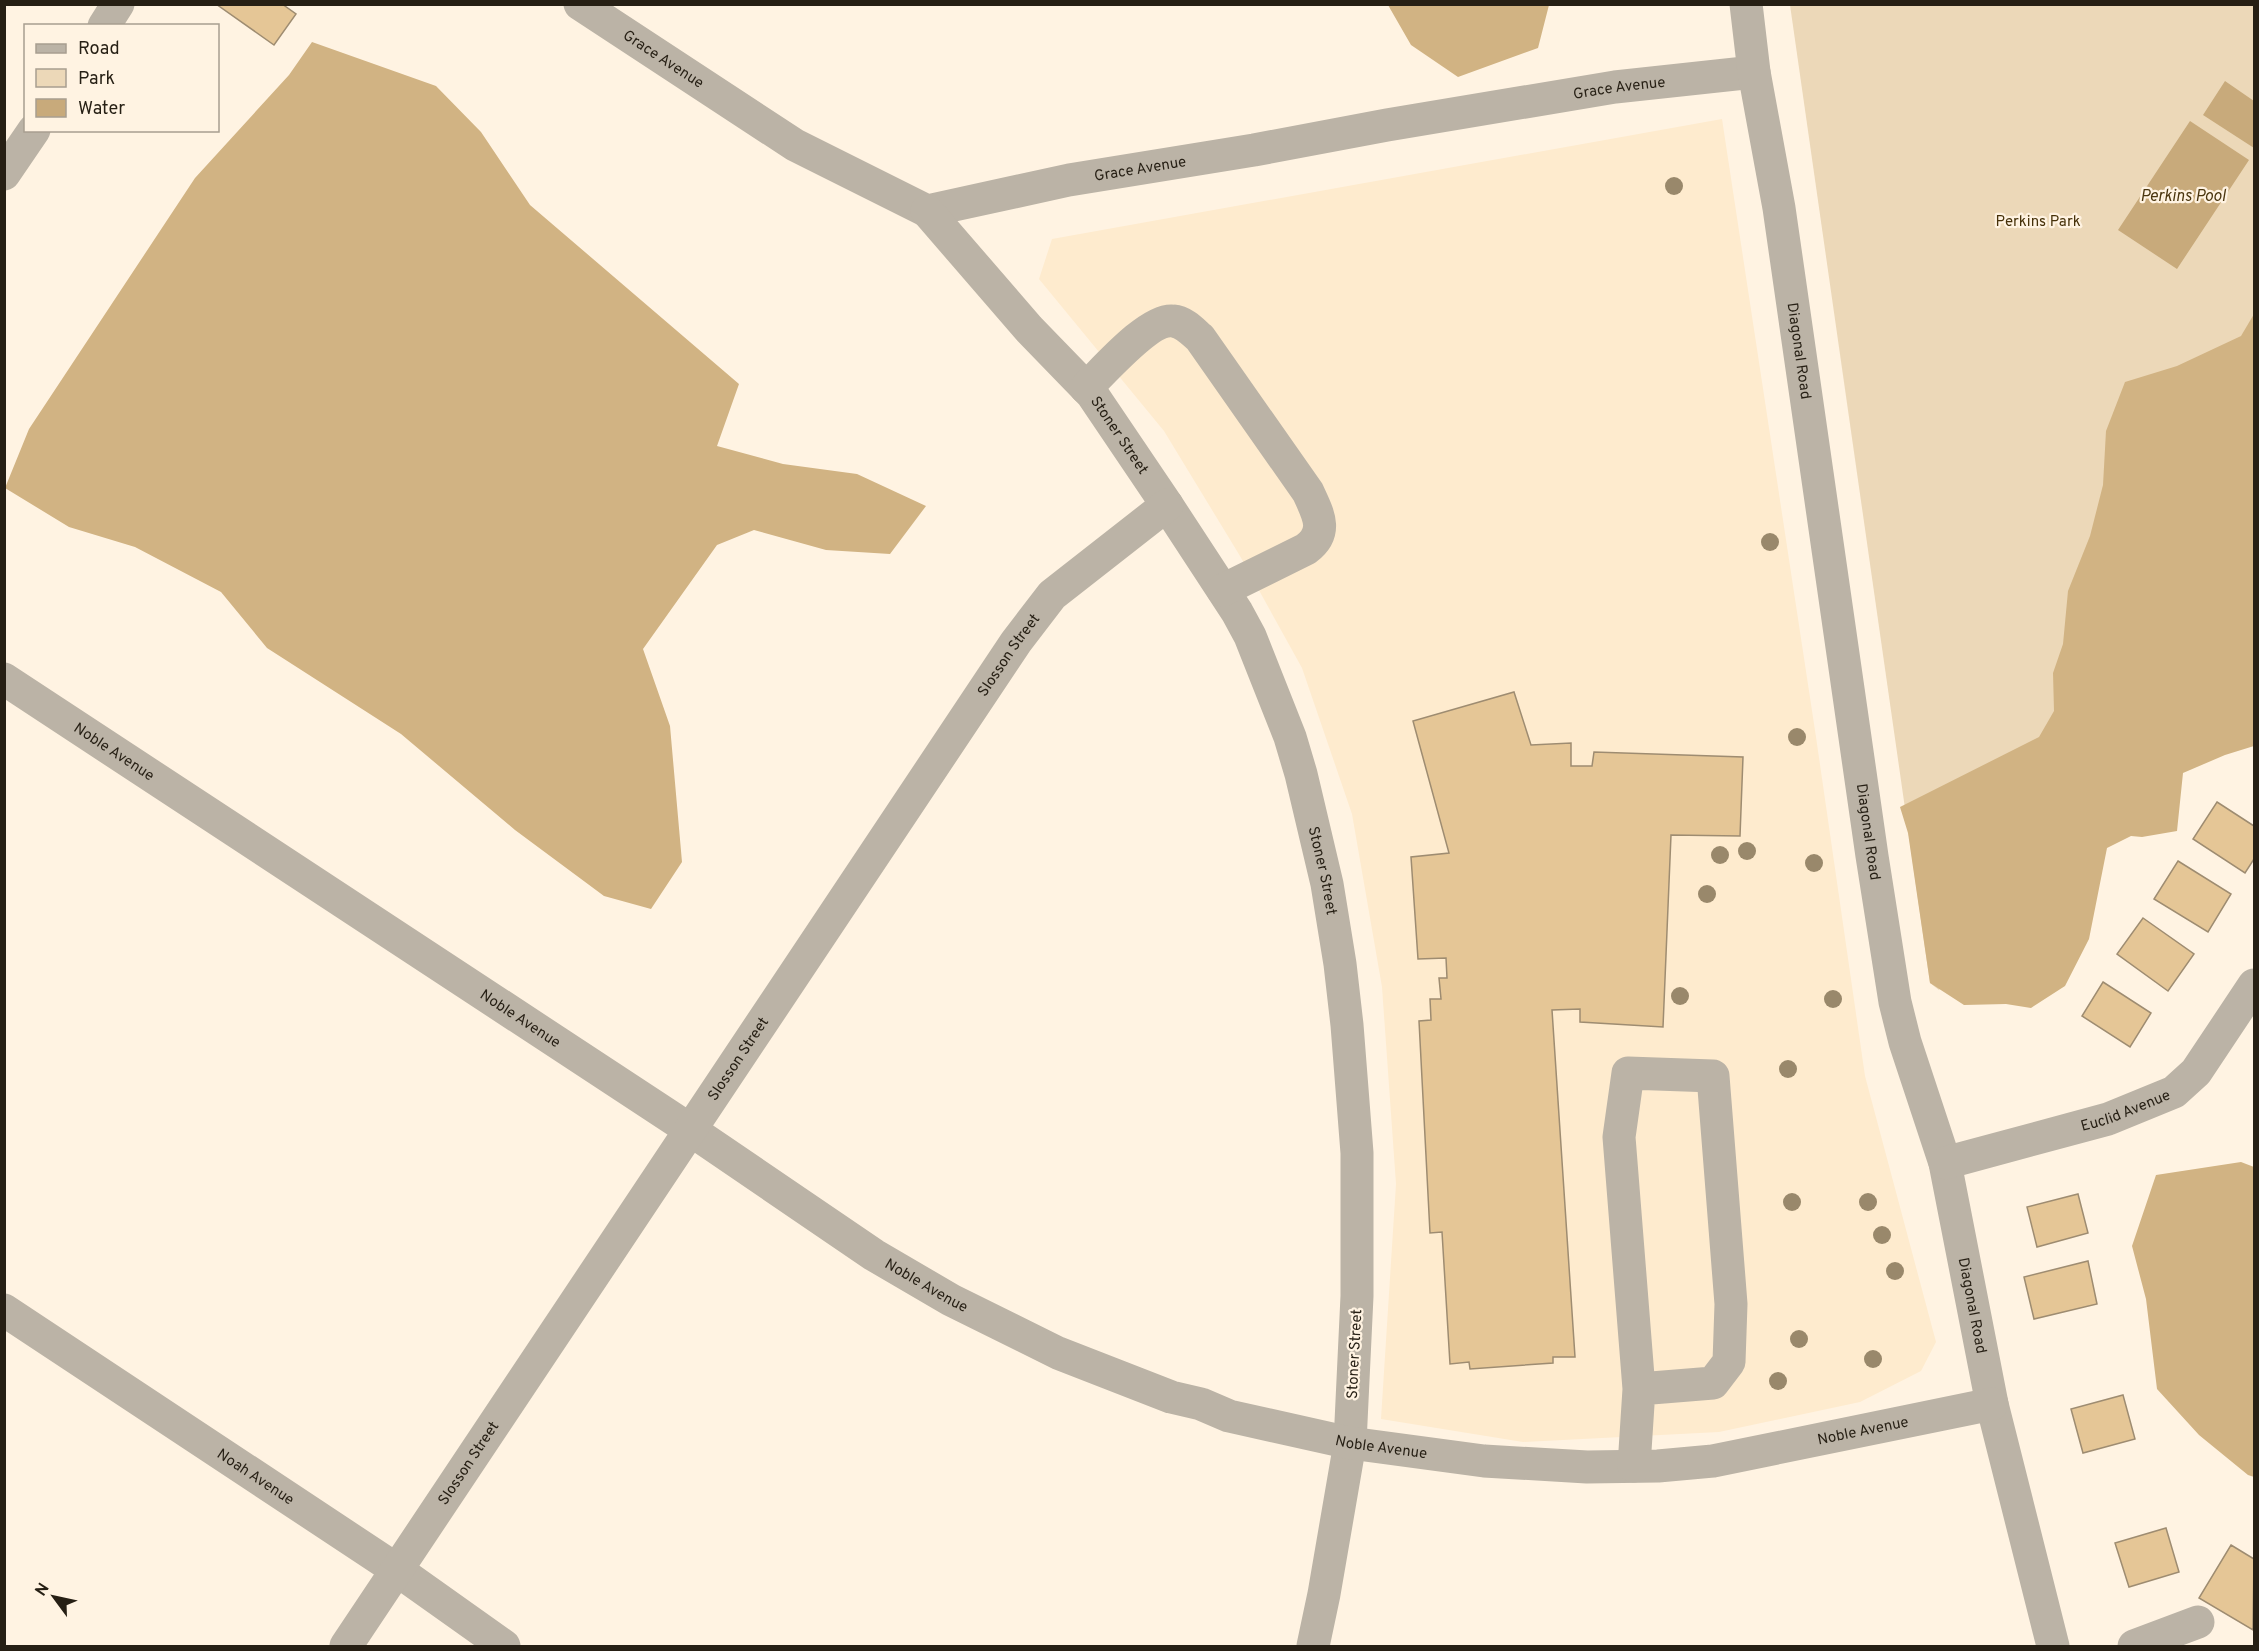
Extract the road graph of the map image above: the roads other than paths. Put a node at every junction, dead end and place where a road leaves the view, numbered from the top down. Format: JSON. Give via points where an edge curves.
{"nodes":[{"id":1,"x":118,"y":4,"type":"edge"},
{"id":2,"x":580,"y":4,"type":"edge"},
{"id":3,"x":1746,"y":4,"type":"edge"},
{"id":4,"x":105,"y":24,"type":"edge"},
{"id":5,"x":1754,"y":72,"type":"junction"},
{"id":6,"x":33,"y":132,"type":"edge"},
{"id":7,"x":4,"y":174,"type":"edge"},
{"id":8,"x":927,"y":212,"type":"junction"},
{"id":9,"x":1086,"y":388,"type":"junction"},
{"id":10,"x":1167,"y":505,"type":"junction"},
{"id":11,"x":1223,"y":590,"type":"junction"},
{"id":12,"x":4,"y":679,"type":"edge"},
{"id":13,"x":2254,"y":985,"type":"edge"},
{"id":14,"x":692,"y":1131,"type":"junction"},
{"id":15,"x":1945,"y":1163,"type":"junction"},
{"id":16,"x":4,"y":1310,"type":"edge"},
{"id":17,"x":1639,"y":1389,"type":"junction"},
{"id":18,"x":1992,"y":1404,"type":"junction"},
{"id":19,"x":1350,"y":1443,"type":"junction"},
{"id":20,"x":1634,"y":1466,"type":"junction"},
{"id":21,"x":397,"y":1570,"type":"junction"},
{"id":22,"x":2198,"y":1622,"type":"dead end"},
{"id":23,"x":346,"y":1647,"type":"edge"},
{"id":24,"x":504,"y":1647,"type":"edge"},
{"id":25,"x":1313,"y":1647,"type":"edge"},
{"id":26,"x":2053,"y":1647,"type":"edge"},
{"id":27,"x":2133,"y":1647,"type":"edge"}],
"edges":[{"from":1,"to":4,"type":"street"},
{"from":2,"to":8,"type":"street","name":"Grace Avenue","via":[[795,145]]},
{"from":3,"to":5,"type":"street","name":"Diagonal Road"},
{"from":5,"to":8,"type":"street","name":"Grace Avenue","via":[[1615,87],[1398,123],[1069,180]]},
{"from":5,"to":15,"type":"street","name":"Diagonal Road","via":[[1779,208],[1895,1002]]},
{"from":6,"to":7,"type":"street"},
{"from":8,"to":9,"type":"street","name":"Stoner Street"},
{"from":9,"to":10,"type":"street","name":"Stoner Street"},
{"from":9,"to":11,"type":"street","via":[[1156,325],[1172,320],[1186,326],[1200,338],[1308,492],[1318,513],[1317,541]]},
{"from":10,"to":11,"type":"street","name":"Stoner Street"},
{"from":10,"to":14,"type":"street","name":"Slosson Street","via":[[1052,595],[1016,642]]},
{"from":11,"to":19,"type":"street","name":"Stoner Street","via":[[1250,636],[1290,737],[1327,884],[1340,964],[1356,1153],[1357,1296]]},
{"from":12,"to":14,"type":"street","name":"Noble Avenue"},
{"from":13,"to":15,"type":"street","name":"Euclid Avenue","via":[[2196,1072],[2174,1092],[2108,1119]]},
{"from":14,"to":19,"type":"street","name":"Noble Avenue","via":[[874,1255],[951,1300],[1058,1353],[1230,1416]]},
{"from":14,"to":21,"type":"street","name":"Slosson Street"},
{"from":15,"to":18,"type":"street","name":"Diagonal Road"},
{"from":16,"to":21,"type":"street","name":"Noah Avenue"},
{"from":17,"to":17,"type":"street","via":[[1713,1383],[1729,1362],[1731,1304],[1713,1076],[1628,1073],[1619,1137]]},
{"from":17,"to":20,"type":"street"},
{"from":18,"to":20,"type":"street","name":"Noble Avenue","via":[[1713,1461]]},
{"from":18,"to":26,"type":"street","name":"Diagonal Road"},
{"from":19,"to":20,"type":"street","name":"Noble Avenue","via":[[1484,1461]]},
{"from":19,"to":25,"type":"street","name":"Stoner Street"},
{"from":21,"to":23,"type":"street","name":"Slosson Street"},
{"from":21,"to":24,"type":"street","name":"Noah Avenue"},
{"from":22,"to":27,"type":"street"}]}
